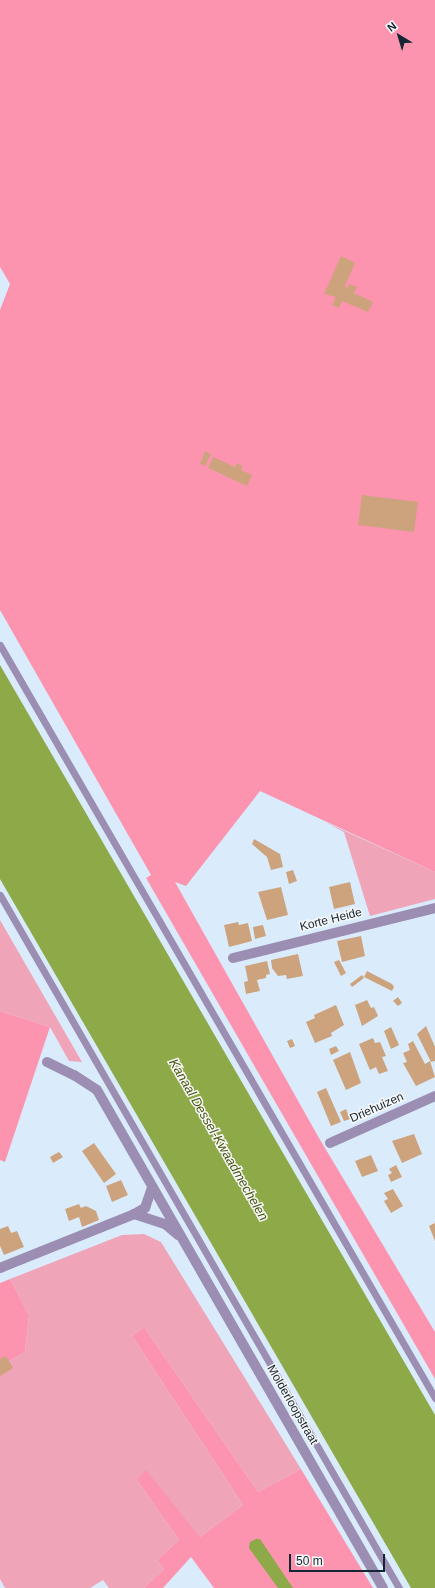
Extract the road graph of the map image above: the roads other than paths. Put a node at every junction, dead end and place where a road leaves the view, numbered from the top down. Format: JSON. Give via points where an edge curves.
{"nodes":[{"id":1,"x":0,"y":645,"type":"edge"},
{"id":2,"x":0,"y":895,"type":"edge"},
{"id":3,"x":435,"y":908,"type":"edge"},
{"id":4,"x":233,"y":958,"type":"dead end"},
{"id":5,"x":47,"y":1062,"type":"dead end"},
{"id":6,"x":435,"y":1096,"type":"edge"},
{"id":7,"x":330,"y":1143,"type":"dead end"},
{"id":8,"x":152,"y":1188,"type":"junction"},
{"id":9,"x":134,"y":1214,"type":"junction"},
{"id":10,"x":178,"y":1235,"type":"junction"},
{"id":11,"x":0,"y":1268,"type":"edge"},
{"id":12,"x":435,"y":1398,"type":"edge"},
{"id":13,"x":382,"y":1588,"type":"edge"},
{"id":14,"x":399,"y":1588,"type":"edge"}],
"edges":[{"from":1,"to":12,"type":"lane"},
{"from":2,"to":14,"type":"lane"},
{"from":3,"to":4,"type":"street","name":"Korte Heide"},
{"from":5,"to":8,"type":"street","name":"Molderloopstraat","via":[[97,1090]]},
{"from":6,"to":7,"type":"street","name":"Driehuizen"},
{"from":8,"to":9,"type":"street","via":[[145,1208]]},
{"from":8,"to":10,"type":"street","name":"Molderloopstraat","via":[[173,1221]]},
{"from":9,"to":10,"type":"street","name":"Molderloopstraat","via":[[165,1224]]},
{"from":9,"to":11,"type":"street"},
{"from":10,"to":13,"type":"street","name":"Molderloopstraat"}]}
